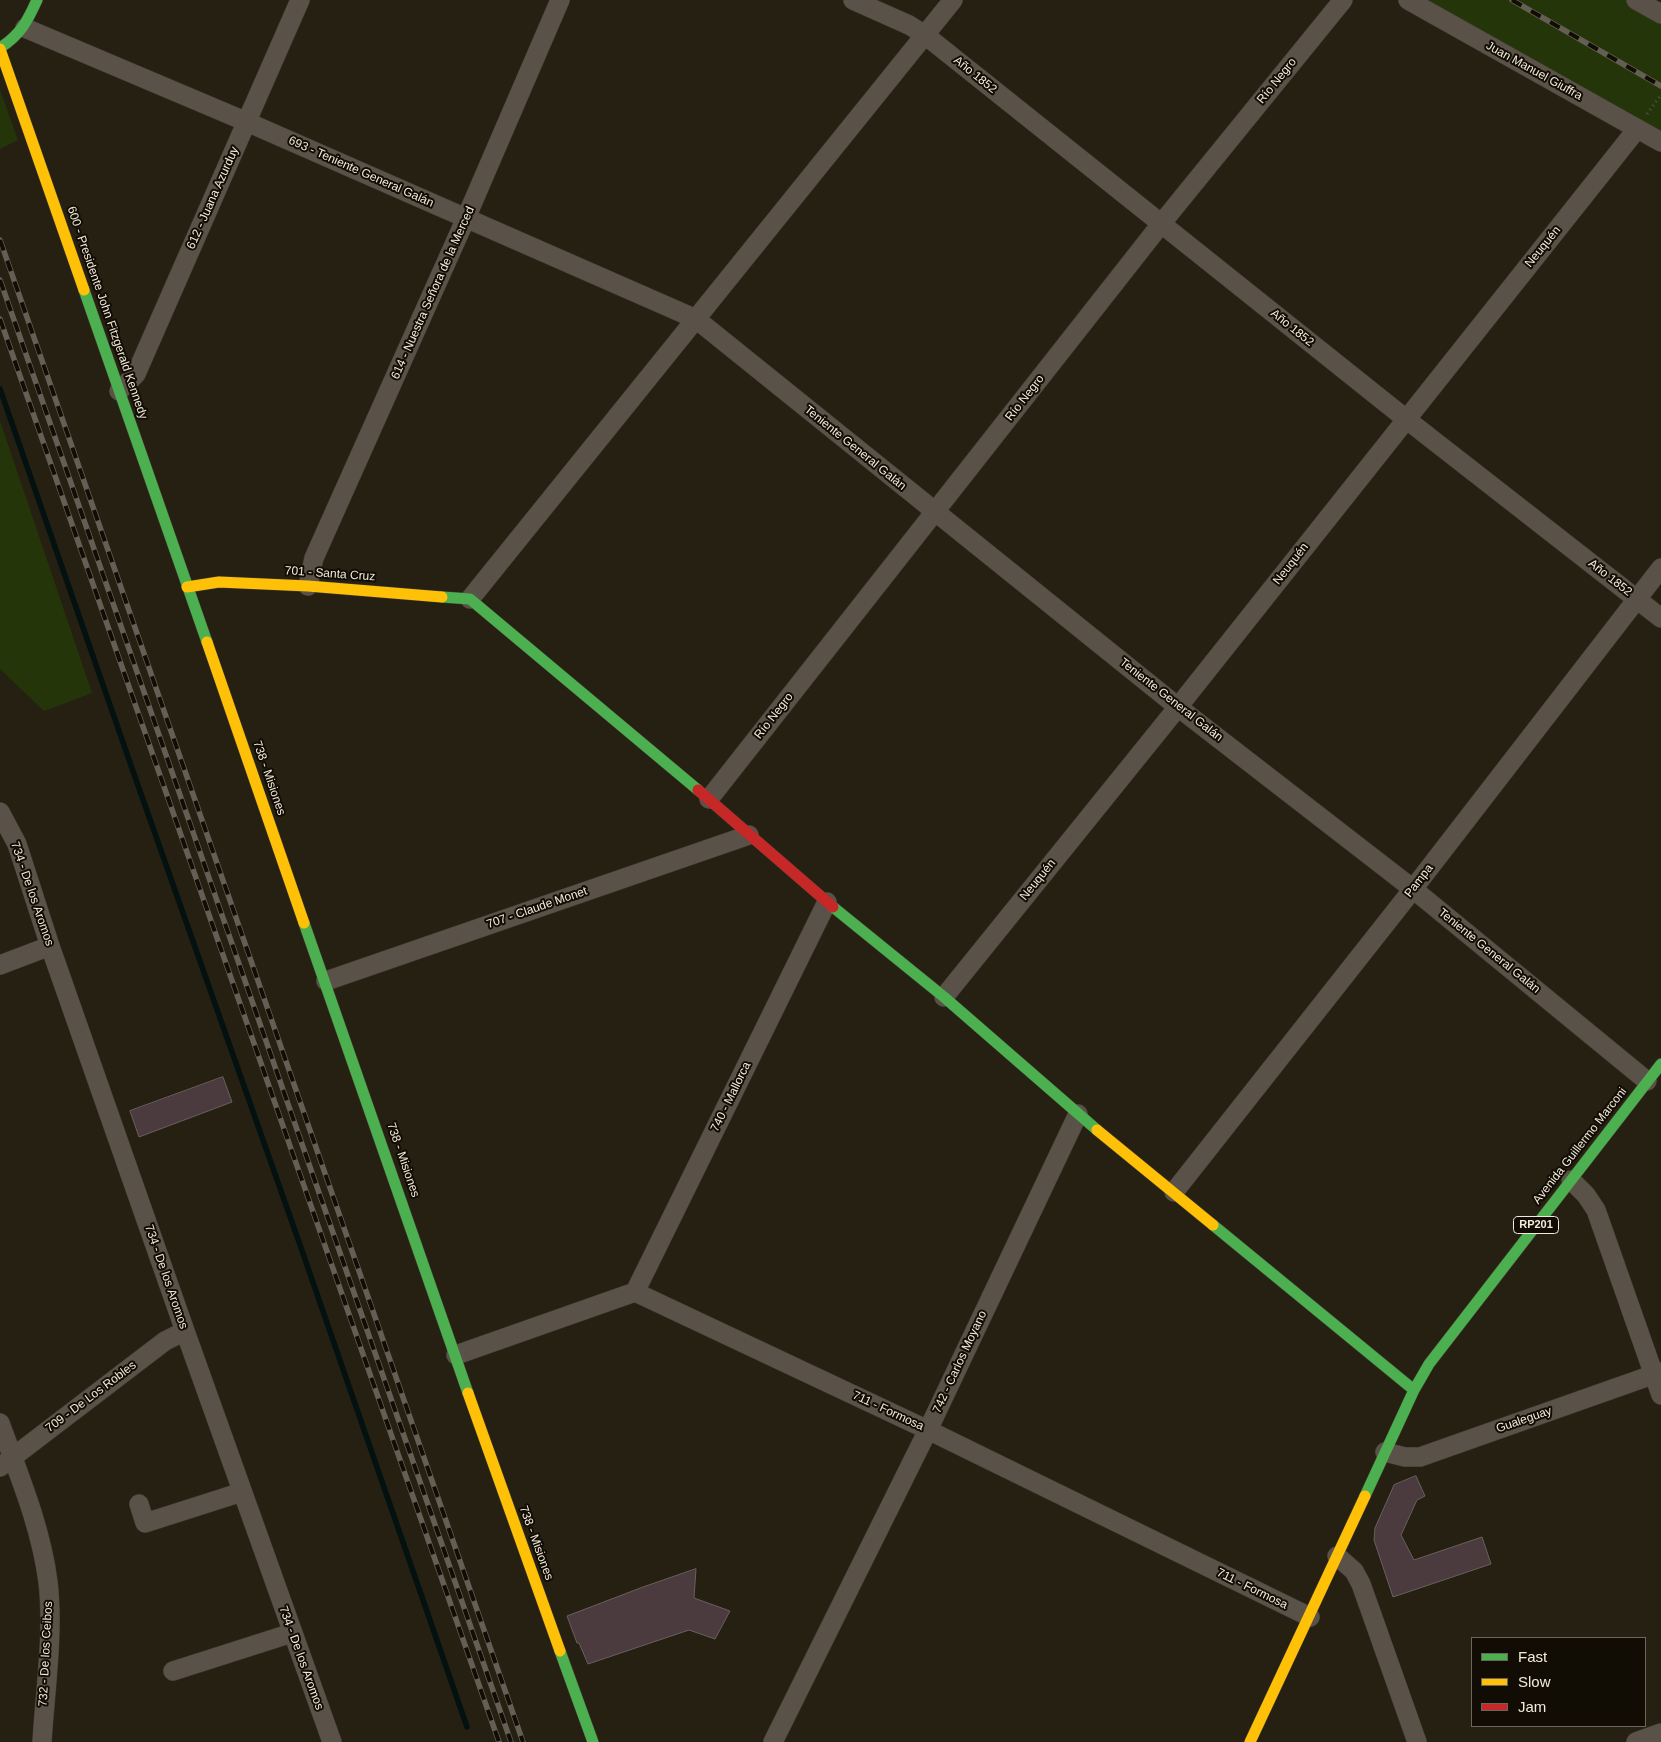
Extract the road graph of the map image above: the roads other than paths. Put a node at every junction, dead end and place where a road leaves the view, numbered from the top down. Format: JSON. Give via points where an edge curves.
{"nodes":[{"id":1,"x":37,"y":0,"type":"edge"},
{"id":2,"x":300,"y":0,"type":"edge"},
{"id":3,"x":560,"y":0,"type":"edge"},
{"id":4,"x":852,"y":0,"type":"edge"},
{"id":5,"x":953,"y":0,"type":"edge"},
{"id":6,"x":1343,"y":0,"type":"edge"},
{"id":7,"x":1408,"y":0,"type":"edge"},
{"id":8,"x":1636,"y":0,"type":"edge"},
{"id":9,"x":1661,"y":14,"type":"edge"},
{"id":10,"x":25,"y":28,"type":"junction"},
{"id":11,"x":925,"y":35,"type":"junction"},
{"id":12,"x":0,"y":48,"type":"edge"},
{"id":13,"x":247,"y":122,"type":"junction"},
{"id":14,"x":1637,"y":129,"type":"junction"},
{"id":15,"x":1661,"y":142,"type":"edge"},
{"id":16,"x":466,"y":218,"type":"junction"},
{"id":17,"x":1161,"y":224,"type":"junction"},
{"id":18,"x":696,"y":319,"type":"junction"},
{"id":19,"x":119,"y":390,"type":"junction"},
{"id":20,"x":1406,"y":419,"type":"junction"},
{"id":21,"x":935,"y":512,"type":"junction"},
{"id":22,"x":1661,"y":568,"type":"edge"},
{"id":23,"x":308,"y":586,"type":"junction"},
{"id":24,"x":187,"y":587,"type":"junction"},
{"id":25,"x":470,"y":599,"type":"junction"},
{"id":26,"x":1637,"y":599,"type":"junction"},
{"id":27,"x":1661,"y":618,"type":"edge"},
{"id":28,"x":1178,"y":707,"type":"junction"},
{"id":29,"x":709,"y":799,"type":"junction"},
{"id":30,"x":0,"y":812,"type":"edge"},
{"id":31,"x":749,"y":834,"type":"junction"},
{"id":32,"x":1413,"y":888,"type":"junction"},
{"id":33,"x":827,"y":902,"type":"junction"},
{"id":34,"x":50,"y":946,"type":"junction"},
{"id":35,"x":0,"y":965,"type":"edge"},
{"id":36,"x":326,"y":981,"type":"junction"},
{"id":37,"x":944,"y":997,"type":"junction"},
{"id":38,"x":1661,"y":1064,"type":"edge"},
{"id":39,"x":1647,"y":1081,"type":"junction"},
{"id":40,"x":1078,"y":1114,"type":"junction"},
{"id":41,"x":1571,"y":1180,"type":"junction"},
{"id":42,"x":1174,"y":1192,"type":"junction"},
{"id":43,"x":635,"y":1292,"type":"junction"},
{"id":44,"x":185,"y":1331,"type":"junction"},
{"id":45,"x":456,"y":1355,"type":"junction"},
{"id":46,"x":1657,"y":1373,"type":"edge"},
{"id":47,"x":1414,"y":1390,"type":"junction"},
{"id":48,"x":1661,"y":1395,"type":"edge"},
{"id":49,"x":0,"y":1422,"type":"edge"},
{"id":50,"x":928,"y":1430,"type":"junction"},
{"id":51,"x":1385,"y":1452,"type":"junction"},
{"id":52,"x":6,"y":1462,"type":"edge"},
{"id":53,"x":242,"y":1492,"type":"junction"},
{"id":54,"x":139,"y":1504,"type":"dead end"},
{"id":55,"x":1337,"y":1556,"type":"junction"},
{"id":56,"x":1310,"y":1617,"type":"junction"},
{"id":57,"x":292,"y":1633,"type":"junction"},
{"id":58,"x":172,"y":1671,"type":"dead end"},
{"id":59,"x":1661,"y":1733,"type":"edge"},
{"id":60,"x":42,"y":1742,"type":"edge"},
{"id":61,"x":332,"y":1742,"type":"edge"},
{"id":62,"x":593,"y":1742,"type":"edge"},
{"id":63,"x":773,"y":1742,"type":"edge"},
{"id":64,"x":1250,"y":1742,"type":"edge"},
{"id":65,"x":1417,"y":1742,"type":"edge"},
{"id":66,"x":1636,"y":1742,"type":"edge"}],
"edges":[{"from":1,"to":10,"type":"street"},
{"from":2,"to":13,"type":"street","name":"612 - Juana Azurduy"},
{"from":3,"to":16,"type":"street","name":"614 - Nuestra Señora de la Merced"},
{"from":4,"to":11,"type":"street","name":"Año 1852"},
{"from":5,"to":11,"type":"street"},
{"from":6,"to":17,"type":"street","name":"Río Negro"},
{"from":7,"to":14,"type":"street","name":"Juan Manuel Giuffra"},
{"from":8,"to":9,"type":"street"},
{"from":10,"to":12,"type":"street"},
{"from":10,"to":13,"type":"street","name":"693 - Teniente General Galán"},
{"from":11,"to":17,"type":"street","name":"Año 1852"},
{"from":11,"to":18,"type":"street"},
{"from":12,"to":19,"type":"street","name":"600 - Presidente John Fitzgerald Kennedy"},
{"from":13,"to":16,"type":"street","name":"693 - Teniente General Galán"},
{"from":13,"to":19,"type":"street","name":"612 - Juana Azurduy","via":[[136,374]]},
{"from":14,"to":15,"type":"street","name":"Juan Manuel Giuffra"},
{"from":14,"to":20,"type":"street","name":"Neuquén"},
{"from":16,"to":18,"type":"street","name":"693 - Teniente General Galán"},
{"from":16,"to":23,"type":"street","name":"614 - Nuestra Señora de la Merced","via":[[314,558]]},
{"from":17,"to":20,"type":"street","name":"Año 1852"},
{"from":17,"to":21,"type":"street","name":"Río Negro"},
{"from":18,"to":21,"type":"street","name":"Teniente General Galán"},
{"from":18,"to":25,"type":"street"},
{"from":19,"to":24,"type":"street","name":"600 - Presidente John Fitzgerald Kennedy"},
{"from":20,"to":26,"type":"street","name":"Año 1852"},
{"from":20,"to":28,"type":"street","name":"Neuquén"},
{"from":21,"to":28,"type":"street","name":"Teniente General Galán"},
{"from":21,"to":29,"type":"street","name":"Río Negro"},
{"from":22,"to":26,"type":"street","name":"Pampa"},
{"from":23,"to":24,"type":"street","name":"701 - Santa Cruz","via":[[218,582]]},
{"from":23,"to":25,"type":"street","name":"701 - Santa Cruz"},
{"from":24,"to":36,"type":"street","name":"738 - Misiones"},
{"from":25,"to":29,"type":"street"},
{"from":26,"to":27,"type":"street","name":"Año 1852"},
{"from":26,"to":32,"type":"street","name":"Pampa"},
{"from":28,"to":32,"type":"street","name":"Teniente General Galán"},
{"from":28,"to":37,"type":"street","name":"Neuquén"},
{"from":29,"to":31,"type":"street"},
{"from":30,"to":34,"type":"street","name":"734 - De los Aromos","via":[[17,844]]},
{"from":31,"to":33,"type":"street"},
{"from":31,"to":36,"type":"street","name":"707 - Claude Monet"},
{"from":32,"to":39,"type":"street","name":"Teniente General Galán"},
{"from":32,"to":42,"type":"street","name":"Pampa"},
{"from":33,"to":37,"type":"street"},
{"from":33,"to":43,"type":"street","name":"740 - Mallorca"},
{"from":34,"to":35,"type":"street"},
{"from":34,"to":44,"type":"street","name":"734 - De los Aromos"},
{"from":36,"to":45,"type":"street","name":"738 - Misiones"},
{"from":37,"to":40,"type":"street"},
{"from":38,"to":39,"type":"street","name":"Avenida Guillermo Marconi","number":"RP201"},
{"from":39,"to":41,"type":"street","name":"Avenida Guillermo Marconi","number":"RP201"},
{"from":40,"to":42,"type":"street"},
{"from":40,"to":50,"type":"street","name":"742 - Carlos Moyano"},
{"from":41,"to":46,"type":"street","via":[[1596,1210]]},
{"from":41,"to":47,"type":"street","name":"Avenida Guillermo Marconi","number":"RP201","via":[[1429,1364]]},
{"from":42,"to":47,"type":"street"},
{"from":43,"to":45,"type":"street"},
{"from":43,"to":50,"type":"street","name":"711 - Formosa"},
{"from":44,"to":52,"type":"street","name":"709 - De Los Robles","via":[[165,1341]]},
{"from":44,"to":53,"type":"street","name":"734 - De los Aromos"},
{"from":45,"to":62,"type":"street","name":"738 - Misiones"},
{"from":46,"to":48,"type":"street"},
{"from":46,"to":51,"type":"street","name":"Gualeguay","via":[[1420,1457]]},
{"from":47,"to":51,"type":"street","number":"RP201"},
{"from":49,"to":52,"type":"street","name":"732 - De los Ceibos"},
{"from":50,"to":56,"type":"street","name":"711 - Formosa"},
{"from":50,"to":63,"type":"street","name":"742 - Carlos Moyano"},
{"from":51,"to":55,"type":"street","number":"RP201"},
{"from":52,"to":60,"type":"street","name":"732 - De los Ceibos","via":[[38,1529],[48,1583],[50,1627]]},
{"from":53,"to":54,"type":"street","via":[[145,1523]]},
{"from":53,"to":57,"type":"street","name":"734 - De los Aromos"},
{"from":55,"to":56,"type":"street","number":"RP201"},
{"from":55,"to":65,"type":"street","via":[[1354,1571],[1361,1584]]},
{"from":56,"to":64,"type":"street","number":"RP201"},
{"from":57,"to":58,"type":"street"},
{"from":57,"to":61,"type":"street","name":"734 - De los Aromos"},
{"from":59,"to":66,"type":"street"}]}
